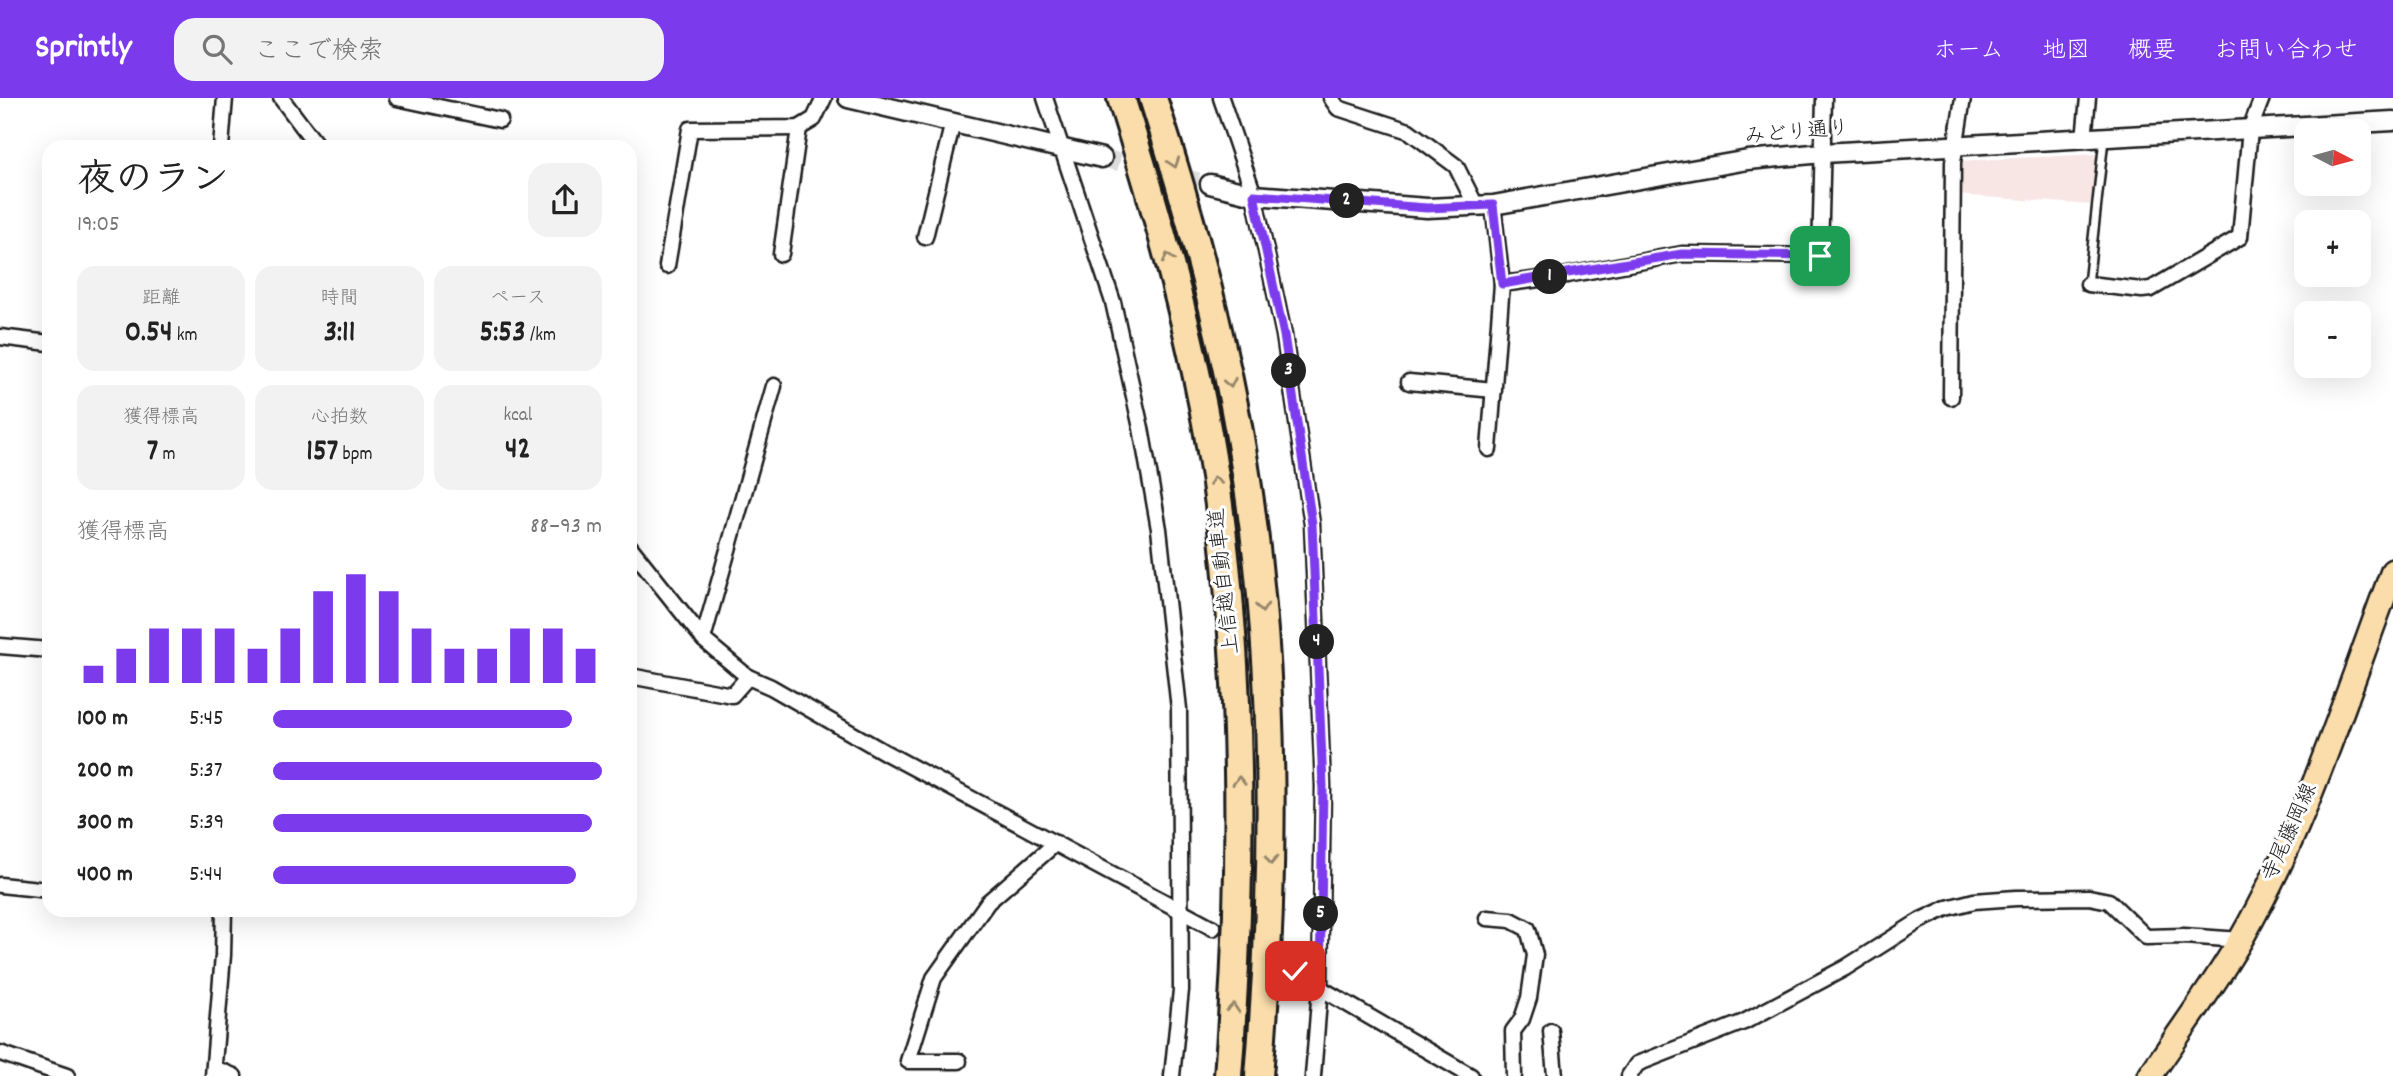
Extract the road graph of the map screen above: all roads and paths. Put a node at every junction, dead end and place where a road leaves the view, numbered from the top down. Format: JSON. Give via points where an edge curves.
{"nodes":[{"id":1,"x":225,"y":98,"type":"edge"},
{"id":2,"x":281,"y":98,"type":"edge"},
{"id":3,"x":397,"y":98,"type":"edge"},
{"id":4,"x":824,"y":98,"type":"edge"},
{"id":5,"x":848,"y":98,"type":"edge"},
{"id":6,"x":1045,"y":98,"type":"edge"},
{"id":7,"x":1121,"y":98,"type":"edge"},
{"id":8,"x":1153,"y":98,"type":"edge"},
{"id":9,"x":1221,"y":98,"type":"edge"},
{"id":10,"x":1331,"y":98,"type":"edge"},
{"id":11,"x":1824,"y":98,"type":"edge"},
{"id":12,"x":1963,"y":98,"type":"edge"},
{"id":13,"x":2088,"y":98,"type":"edge"},
{"id":14,"x":2262,"y":98,"type":"edge"},
{"id":15,"x":500,"y":120,"type":"dead end"},
{"id":16,"x":2393,"y":121,"type":"edge"},
{"id":17,"x":953,"y":122,"type":"junction"},
{"id":18,"x":799,"y":128,"type":"junction"},
{"id":19,"x":2250,"y":129,"type":"junction"},
{"id":20,"x":2104,"y":138,"type":"junction"},
{"id":21,"x":2084,"y":139,"type":"junction"},
{"id":22,"x":222,"y":140,"type":"edge"},
{"id":23,"x":313,"y":140,"type":"edge"},
{"id":24,"x":1956,"y":146,"type":"junction"},
{"id":25,"x":1062,"y":148,"type":"junction"},
{"id":26,"x":1823,"y":153,"type":"junction"},
{"id":27,"x":1102,"y":158,"type":"tunnel mouth"},
{"id":28,"x":1210,"y":184,"type":"tunnel mouth"},
{"id":29,"x":1254,"y":195,"type":"junction"},
{"id":30,"x":1484,"y":206,"type":"junction"},
{"id":31,"x":925,"y":237,"type":"dead end"},
{"id":32,"x":781,"y":254,"type":"dead end"},
{"id":33,"x":667,"y":266,"type":"dead end"},
{"id":34,"x":1502,"y":284,"type":"junction"},
{"id":35,"x":2088,"y":284,"type":"joint"},
{"id":36,"x":0,"y":337,"type":"edge"},
{"id":37,"x":42,"y":342,"type":"edge"},
{"id":38,"x":1409,"y":382,"type":"dead end"},
{"id":39,"x":774,"y":386,"type":"dead end"},
{"id":40,"x":1494,"y":390,"type":"junction"},
{"id":41,"x":1951,"y":397,"type":"dead end"},
{"id":42,"x":1489,"y":449,"type":"dead end"},
{"id":43,"x":637,"y":556,"type":"edge"},
{"id":44,"x":2393,"y":571,"type":"edge"},
{"id":45,"x":703,"y":639,"type":"junction"},
{"id":46,"x":0,"y":646,"type":"edge"},
{"id":47,"x":42,"y":649,"type":"edge"},
{"id":48,"x":637,"y":677,"type":"edge"},
{"id":49,"x":748,"y":677,"type":"junction"},
{"id":50,"x":1056,"y":843,"type":"junction"},
{"id":51,"x":0,"y":885,"type":"edge"},
{"id":52,"x":42,"y":889,"type":"edge"},
{"id":53,"x":1180,"y":910,"type":"junction"},
{"id":54,"x":223,"y":917,"type":"edge"},
{"id":55,"x":1487,"y":918,"type":"dead end"},
{"id":56,"x":1213,"y":928,"type":"tunnel mouth"},
{"id":57,"x":2241,"y":940,"type":"junction"},
{"id":58,"x":1295,"y":971,"type":"tunnel mouth"},
{"id":59,"x":1320,"y":988,"type":"junction"},
{"id":60,"x":1550,"y":1031,"type":"dead end"},
{"id":61,"x":0,"y":1053,"type":"edge"},
{"id":62,"x":959,"y":1061,"type":"dead end"},
{"id":63,"x":214,"y":1072,"type":"edge"},
{"id":64,"x":67,"y":1076,"type":"edge"},
{"id":65,"x":234,"y":1076,"type":"edge"},
{"id":66,"x":1172,"y":1076,"type":"edge"},
{"id":67,"x":1228,"y":1076,"type":"edge"},
{"id":68,"x":1259,"y":1076,"type":"edge"},
{"id":69,"x":1312,"y":1076,"type":"edge"},
{"id":70,"x":1471,"y":1076,"type":"edge"},
{"id":71,"x":1514,"y":1076,"type":"edge"},
{"id":72,"x":1555,"y":1076,"type":"edge"},
{"id":73,"x":1629,"y":1076,"type":"edge"},
{"id":74,"x":2150,"y":1076,"type":"edge"}],
"edges":[{"from":1,"to":22,"type":"street"},
{"from":2,"to":23,"type":"street"},
{"from":3,"to":15,"type":"street"},
{"from":4,"to":18,"type":"street","via":[[814,119]]},
{"from":5,"to":17,"type":"street"},
{"from":6,"to":25,"type":"street"},
{"from":67,"to":7,"type":"highway","name":"上信越自動車道","one_way":true,"via":[[1240,815],[1228,584],[1219,502],[1179,298]]},
{"from":8,"to":68,"type":"highway","name":"上信越自動車道","one_way":true,"via":[[1182,188],[1232,395],[1262,606],[1271,809]]},
{"from":9,"to":29,"type":"street"},
{"from":10,"to":30,"type":"street","via":[[1338,108],[1409,131],[1456,166]]},
{"from":11,"to":26,"type":"street"},
{"from":12,"to":24,"type":"street"},
{"from":13,"to":21,"type":"street"},
{"from":14,"to":19,"type":"street"},
{"from":16,"to":19,"type":"street","name":"みどり通り"},
{"from":17,"to":25,"type":"street"},
{"from":17,"to":31,"type":"street"},
{"from":18,"to":32,"type":"street"},
{"from":18,"to":33,"type":"street","via":[[690,129]]},
{"from":19,"to":20,"type":"street","name":"みどり通り"},
{"from":19,"to":35,"type":"street","via":[[2240,237],[2151,289]]},
{"from":20,"to":21,"type":"street","name":"みどり通り"},
{"from":20,"to":35,"type":"lane"},
{"from":21,"to":24,"type":"street","name":"みどり通り"},
{"from":24,"to":26,"type":"street","name":"みどり通り"},
{"from":24,"to":41,"type":"street"},
{"from":25,"to":27,"type":"street"},
{"from":25,"to":53,"type":"street","via":[[1113,302],[1159,529],[1179,709]]},
{"from":26,"to":30,"type":"street","name":"みどり通り","via":[[1748,160]]},
{"from":26,"to":34,"type":"street","via":[[1820,256],[1682,254]]},
{"from":28,"to":29,"type":"street","name":"みどり通り"},
{"from":29,"to":30,"type":"street","name":"みどり通り","via":[[1427,208]]},
{"from":29,"to":59,"type":"street","via":[[1284,335],[1312,524],[1323,786]]},
{"from":30,"to":34,"type":"street"},
{"from":34,"to":40,"type":"street"},
{"from":36,"to":37,"type":"street"},
{"from":38,"to":40,"type":"street"},
{"from":39,"to":45,"type":"street"},
{"from":40,"to":42,"type":"street"},
{"from":43,"to":45,"type":"street"},
{"from":44,"to":57,"type":"main road","name":"寺尾藤岡線","via":[[2313,785]]},
{"from":45,"to":49,"type":"street"},
{"from":46,"to":47,"type":"street"},
{"from":48,"to":49,"type":"street","via":[[733,695]]},
{"from":49,"to":50,"type":"street"},
{"from":50,"to":53,"type":"street"},
{"from":50,"to":62,"type":"street","via":[[988,902],[934,978],[908,1061]]},
{"from":51,"to":52,"type":"street"},
{"from":53,"to":56,"type":"street"},
{"from":53,"to":66,"type":"street","via":[[1181,990]]},
{"from":54,"to":63,"type":"street"},
{"from":55,"to":71,"type":"street","via":[[1511,920],[1528,929],[1535,955],[1529,998],[1513,1031]]},
{"from":57,"to":73,"type":"street","via":[[2146,937],[2109,901],[2089,897],[1974,901],[1921,920],[1744,1023],[1637,1064]]},
{"from":57,"to":74,"type":"main road","name":"寺尾藤岡線"},
{"from":58,"to":59,"type":"street"},
{"from":59,"to":69,"type":"street"},
{"from":59,"to":70,"type":"street"},
{"from":60,"to":72,"type":"street"},
{"from":61,"to":64,"type":"street"},
{"from":63,"to":65,"type":"street"}]}
